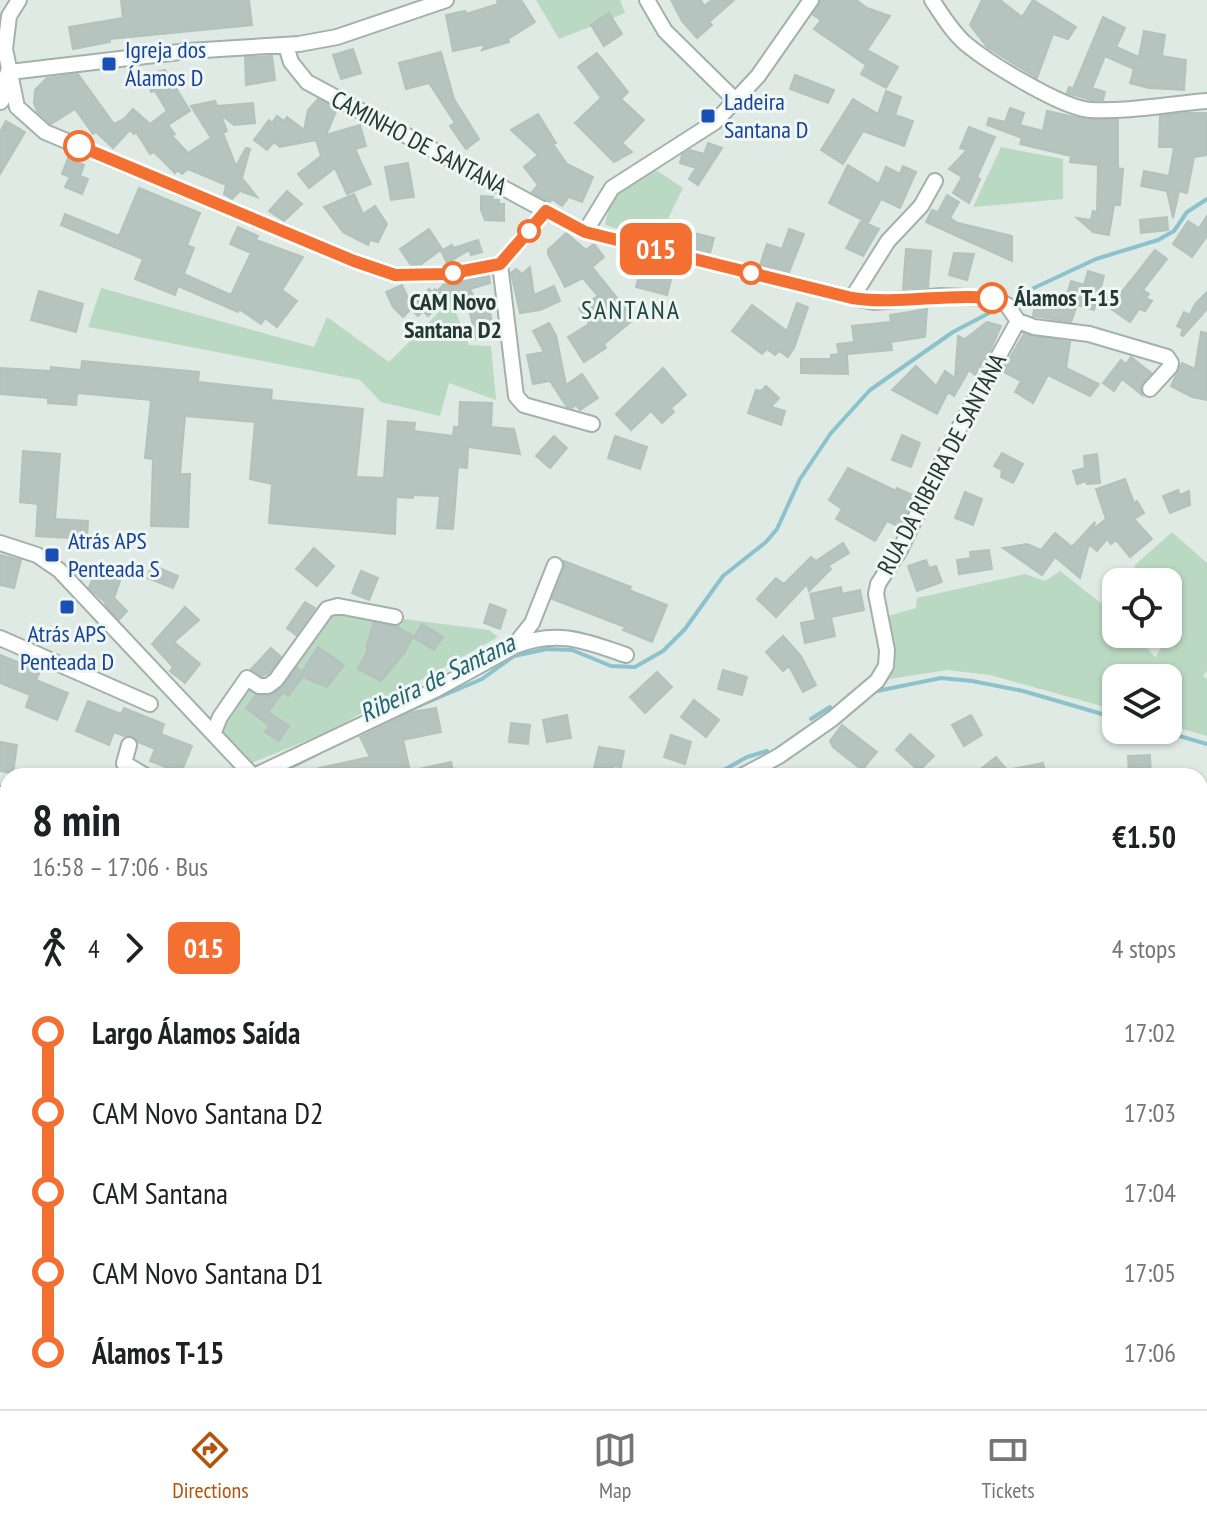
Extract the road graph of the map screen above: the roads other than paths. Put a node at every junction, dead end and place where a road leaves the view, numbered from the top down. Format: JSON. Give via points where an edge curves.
{"nodes":[{"id":1,"x":19,"y":0,"type":"edge"},
{"id":2,"x":446,"y":0,"type":"edge"},
{"id":3,"x":647,"y":0,"type":"edge"},
{"id":4,"x":811,"y":0,"type":"edge"},
{"id":5,"x":932,"y":0,"type":"edge"},
{"id":6,"x":286,"y":46,"type":"junction"},
{"id":7,"x":10,"y":72,"type":"junction"},
{"id":8,"x":0,"y":100,"type":"edge"},
{"id":9,"x":735,"y":100,"type":"junction"},
{"id":10,"x":1207,"y":101,"type":"edge"},
{"id":11,"x":935,"y":181,"type":"dead end"},
{"id":12,"x":546,"y":211,"type":"junction"},
{"id":13,"x":585,"y":232,"type":"junction"},
{"id":14,"x":500,"y":264,"type":"junction"},
{"id":15,"x":852,"y":298,"type":"junction"},
{"id":16,"x":1018,"y":321,"type":"junction"},
{"id":17,"x":1150,"y":389,"type":"dead end"},
{"id":18,"x":592,"y":424,"type":"dead end"},
{"id":19,"x":0,"y":543,"type":"edge"},
{"id":20,"x":555,"y":565,"type":"dead end"},
{"id":21,"x":395,"y":617,"type":"dead end"},
{"id":22,"x":0,"y":638,"type":"edge"},
{"id":23,"x":513,"y":647,"type":"junction"},
{"id":24,"x":626,"y":655,"type":"dead end"},
{"id":25,"x":150,"y":704,"type":"dead end"},
{"id":26,"x":214,"y":732,"type":"junction"},
{"id":27,"x":129,"y":745,"type":"dead end"},
{"id":28,"x":132,"y":768,"type":"edge"},
{"id":29,"x":247,"y":768,"type":"edge"},
{"id":30,"x":271,"y":768,"type":"edge"},
{"id":31,"x":757,"y":768,"type":"edge"}],
"edges":[{"from":1,"to":7,"type":"street","via":[[6,29]]},
{"from":2,"to":6,"type":"street","via":[[337,37]]},
{"from":3,"to":9,"type":"street","via":[[665,31]]},
{"from":4,"to":9,"type":"street","via":[[767,65]]},
{"from":5,"to":10,"type":"street","via":[[966,44],[1070,105],[1110,110]]},
{"from":6,"to":7,"type":"street","via":[[188,51]]},
{"from":6,"to":12,"type":"street","name":"CAMINHO DE SANTANA","via":[[307,82]]},
{"from":7,"to":8,"type":"street"},
{"from":7,"to":14,"type":"street","via":[[17,107],[45,132],[354,261],[395,275],[447,274]]},
{"from":9,"to":13,"type":"street","via":[[715,122],[612,188]]},
{"from":11,"to":15,"type":"street"},
{"from":12,"to":13,"type":"street","name":"CAMINHO DE SANTANA"},
{"from":12,"to":14,"type":"street"},
{"from":13,"to":15,"type":"street","name":"CAMINHO DE SANTANA"},
{"from":14,"to":18,"type":"street","via":[[516,396],[524,405]]},
{"from":15,"to":16,"type":"street","name":"CAMINHO DE SANTANA","via":[[992,298],[1007,305]]},
{"from":16,"to":17,"type":"street","name":"CAMINHO DE SANTANA","via":[[1089,334],[1167,357],[1170,367]]},
{"from":16,"to":31,"type":"street","name":"RUA DA RIBEIRA DE SANTANA","via":[[878,584],[886,666],[877,681],[832,719]]},
{"from":19,"to":26,"type":"street","via":[[37,555],[59,570]]},
{"from":20,"to":23,"type":"street","via":[[532,623]]},
{"from":21,"to":26,"type":"street","via":[[338,606],[327,609],[276,680],[259,686],[247,678]]},
{"from":22,"to":25,"type":"street"},
{"from":23,"to":24,"type":"street","via":[[554,636]]},
{"from":23,"to":30,"type":"street"},
{"from":26,"to":29,"type":"street"},
{"from":27,"to":28,"type":"street","via":[[124,763]]}]}
